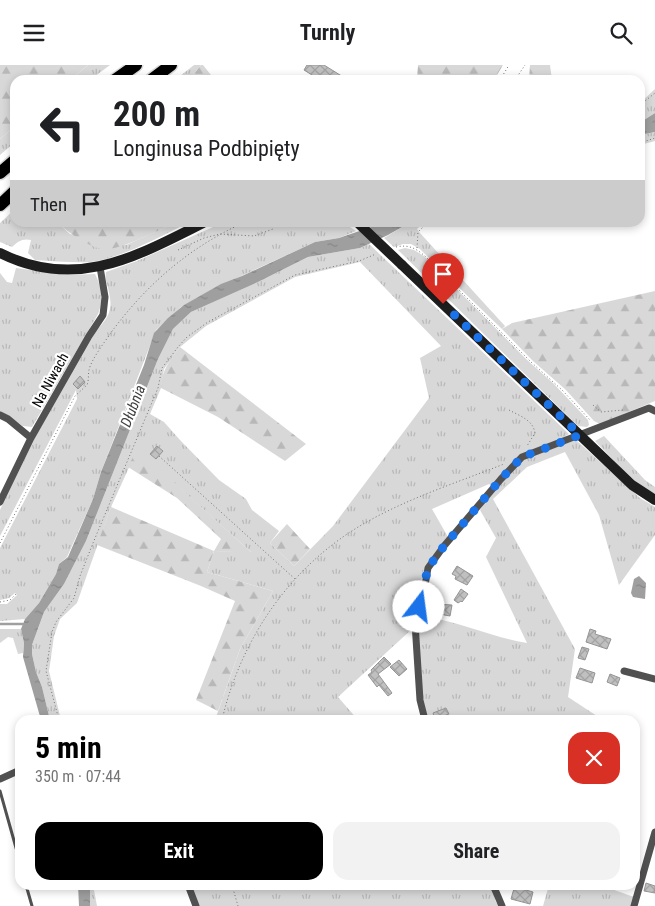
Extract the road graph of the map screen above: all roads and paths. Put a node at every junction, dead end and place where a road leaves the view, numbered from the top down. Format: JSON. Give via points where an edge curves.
{"nodes":[{"id":1,"x":136,"y":65,"type":"edge"},
{"id":2,"x":171,"y":65,"type":"edge"},
{"id":3,"x":122,"y":75,"type":"edge"},
{"id":4,"x":158,"y":75,"type":"edge"},
{"id":5,"x":655,"y":93,"type":"edge"},
{"id":6,"x":645,"y":101,"type":"edge"},
{"id":7,"x":10,"y":164,"type":"edge"},
{"id":8,"x":0,"y":173,"type":"edge"},
{"id":9,"x":10,"y":196,"type":"edge"},
{"id":10,"x":0,"y":205,"type":"edge"},
{"id":11,"x":195,"y":227,"type":"edge"},
{"id":12,"x":234,"y":227,"type":"edge"},
{"id":13,"x":362,"y":227,"type":"edge"},
{"id":14,"x":423,"y":227,"type":"edge"},
{"id":15,"x":273,"y":229,"type":"dead end"},
{"id":16,"x":220,"y":234,"type":"junction"},
{"id":17,"x":396,"y":247,"type":"dead end"},
{"id":18,"x":417,"y":249,"type":"junction"},
{"id":19,"x":178,"y":250,"type":"dead end"},
{"id":20,"x":0,"y":253,"type":"edge"},
{"id":21,"x":373,"y":255,"type":"dead end"},
{"id":22,"x":100,"y":267,"type":"junction"},
{"id":23,"x":592,"y":405,"type":"dead end"},
{"id":24,"x":624,"y":409,"type":"dead end"},
{"id":25,"x":509,"y":410,"type":"dead end"},
{"id":26,"x":655,"y":411,"type":"edge"},
{"id":27,"x":0,"y":415,"type":"edge"},
{"id":28,"x":595,"y":428,"type":"junction"},
{"id":29,"x":580,"y":435,"type":"junction"},
{"id":30,"x":31,"y":438,"type":"junction"},
{"id":31,"x":160,"y":455,"type":"dead end"},
{"id":32,"x":522,"y":457,"type":"junction"},
{"id":33,"x":504,"y":464,"type":"dead end"},
{"id":34,"x":655,"y":500,"type":"edge"},
{"id":35,"x":0,"y":502,"type":"edge"},
{"id":36,"x":0,"y":543,"type":"edge"},
{"id":37,"x":295,"y":579,"type":"junction"},
{"id":38,"x":16,"y":594,"type":"dead end"},
{"id":39,"x":0,"y":602,"type":"edge"},
{"id":40,"x":624,"y":671,"type":"dead end"},
{"id":41,"x":655,"y":679,"type":"edge"},
{"id":42,"x":58,"y":715,"type":"edge"},
{"id":43,"x":223,"y":715,"type":"edge"},
{"id":44,"x":424,"y":715,"type":"edge"},
{"id":45,"x":15,"y":772,"type":"edge"},
{"id":46,"x":0,"y":779,"type":"edge"},
{"id":47,"x":0,"y":791,"type":"edge"},
{"id":48,"x":655,"y":833,"type":"edge"},
{"id":49,"x":15,"y":844,"type":"edge"},
{"id":50,"x":640,"y":885,"type":"edge"},
{"id":51,"x":27,"y":890,"type":"edge"},
{"id":52,"x":190,"y":890,"type":"edge"},
{"id":53,"x":233,"y":890,"type":"edge"},
{"id":54,"x":495,"y":890,"type":"edge"},
{"id":55,"x":639,"y":890,"type":"edge"},
{"id":56,"x":32,"y":906,"type":"edge"},
{"id":57,"x":196,"y":906,"type":"edge"},
{"id":58,"x":238,"y":906,"type":"edge"},
{"id":59,"x":502,"y":906,"type":"edge"},
{"id":60,"x":634,"y":906,"type":"edge"}],
"edges":[{"from":1,"to":3,"type":"highway"},
{"from":2,"to":4,"type":"highway"},
{"from":5,"to":6,"type":"path"},
{"from":7,"to":8,"type":"highway"},
{"from":9,"to":10,"type":"highway"},
{"from":11,"to":22,"type":"street","via":[[142,253]]},
{"from":12,"to":16,"type":"path"},
{"from":13,"to":29,"type":"street","bridge":true},
{"from":14,"to":18,"type":"path","via":[[418,232]]},
{"from":15,"to":16,"type":"path","via":[[254,236]]},
{"from":16,"to":19,"type":"path"},
{"from":16,"to":36,"type":"path","via":[[181,259],[154,283],[105,341],[88,371],[87,385],[75,396]]},
{"from":17,"to":18,"type":"path"},
{"from":18,"to":28,"type":"path","via":[[562,390]]},
{"from":20,"to":22,"type":"street","via":[[26,263],[59,269]]},
{"from":21,"to":42,"type":"path","via":[[295,275],[208,321],[187,337],[162,368],[158,387],[80,575],[74,598],[52,632],[46,671]]},
{"from":22,"to":30,"type":"street","name":"Na Niwach","via":[[105,297],[103,315]]},
{"from":23,"to":24,"type":"path","via":[[601,412]]},
{"from":25,"to":32,"type":"path","via":[[531,423],[534,429]]},
{"from":26,"to":28,"type":"street","via":[[649,408]]},
{"from":27,"to":30,"type":"street"},
{"from":28,"to":29,"type":"street"},
{"from":29,"to":32,"type":"street"},
{"from":29,"to":34,"type":"street","via":[[638,489]]},
{"from":30,"to":35,"type":"street","name":"Na Niwach"},
{"from":31,"to":37,"type":"path"},
{"from":32,"to":44,"type":"street","via":[[428,568],[414,623]]},
{"from":33,"to":37,"type":"path","via":[[373,519],[328,548]]},
{"from":37,"to":43,"type":"path","via":[[275,603],[249,645],[231,686]]},
{"from":38,"to":39,"type":"path","via":[[10,600]]},
{"from":40,"to":41,"type":"street"},
{"from":45,"to":46,"type":"street"},
{"from":47,"to":49,"type":"lane"},
{"from":48,"to":50,"type":"street"},
{"from":51,"to":56,"type":"lane"},
{"from":52,"to":57,"type":"street"},
{"from":53,"to":58,"type":"path"},
{"from":54,"to":59,"type":"street"},
{"from":55,"to":60,"type":"street"}]}
